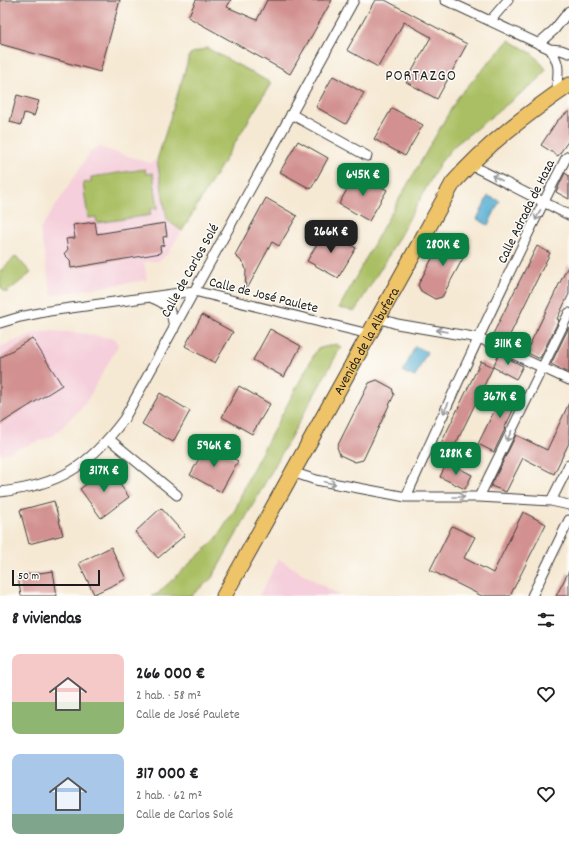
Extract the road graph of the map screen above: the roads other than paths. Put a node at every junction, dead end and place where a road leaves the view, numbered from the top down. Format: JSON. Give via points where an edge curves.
{"nodes":[{"id":1,"x":354,"y":0,"type":"edge"},
{"id":2,"x":508,"y":0,"type":"edge"},
{"id":3,"x":448,"y":1,"type":"edge"},
{"id":4,"x":569,"y":11,"type":"edge"},
{"id":5,"x":490,"y":21,"type":"junction"},
{"id":6,"x":539,"y":43,"type":"junction"},
{"id":7,"x":550,"y":49,"type":"junction"},
{"id":8,"x":569,"y":52,"type":"edge"},
{"id":9,"x":569,"y":73,"type":"edge"},
{"id":10,"x":563,"y":84,"type":"edge"},
{"id":11,"x":291,"y":114,"type":"junction"},
{"id":12,"x":366,"y":156,"type":"dead end"},
{"id":13,"x":569,"y":156,"type":"edge"},
{"id":14,"x":469,"y":164,"type":"junction"},
{"id":15,"x":544,"y":202,"type":"junction"},
{"id":16,"x":569,"y":215,"type":"edge"},
{"id":17,"x":194,"y":291,"type":"junction"},
{"id":18,"x":150,"y":297,"type":"junction"},
{"id":19,"x":569,"y":312,"type":"edge"},
{"id":20,"x":378,"y":318,"type":"junction"},
{"id":21,"x":0,"y":323,"type":"edge"},
{"id":22,"x":174,"y":329,"type":"junction"},
{"id":23,"x":369,"y":334,"type":"junction"},
{"id":24,"x":479,"y":338,"type":"junction"},
{"id":25,"x":542,"y":367,"type":"junction"},
{"id":26,"x":569,"y":380,"type":"edge"},
{"id":27,"x":109,"y":439,"type":"junction"},
{"id":28,"x":569,"y":465,"type":"edge"},
{"id":29,"x":292,"y":472,"type":"junction"},
{"id":30,"x":0,"y":492,"type":"edge"},
{"id":31,"x":177,"y":495,"type":"dead end"},
{"id":32,"x":406,"y":497,"type":"junction"},
{"id":33,"x":479,"y":497,"type":"junction"},
{"id":34,"x":551,"y":501,"type":"junction"},
{"id":35,"x":569,"y":505,"type":"edge"},
{"id":36,"x":569,"y":520,"type":"edge"},
{"id":37,"x":224,"y":596,"type":"edge"},
{"id":38,"x":532,"y":596,"type":"edge"}],
"edges":[{"from":1,"to":11,"type":"street","name":"Calle de Carlos Solé"},
{"from":2,"to":5,"type":"street"},
{"from":3,"to":5,"type":"street"},
{"from":4,"to":6,"type":"street","via":[[554,30]]},
{"from":5,"to":6,"type":"street"},
{"from":6,"to":7,"type":"street"},
{"from":7,"to":8,"type":"street"},
{"from":7,"to":10,"type":"street","via":[[555,56]]},
{"from":9,"to":10,"type":"main road","name":"Avenida de la Albufera"},
{"from":10,"to":14,"type":"main road","name":"Avenida de la Albufera"},
{"from":11,"to":12,"type":"street"},
{"from":11,"to":17,"type":"street","name":"Calle de Carlos Solé"},
{"from":13,"to":15,"type":"street","name":"Calle Adrada de Haza"},
{"from":15,"to":14,"type":"street","one_way":true},
{"from":14,"to":20,"type":"main road","name":"Avenida de la Albufera","via":[[453,183]]},
{"from":15,"to":16,"type":"street"},
{"from":15,"to":24,"type":"street","name":"Calle Adrada de Haza","one_way":true},
{"from":17,"to":18,"type":"street","name":"Calle de José Paulete"},
{"from":17,"to":22,"type":"street","name":"Calle de Carlos Solé"},
{"from":17,"to":23,"type":"street","name":"Calle de José Paulete"},
{"from":18,"to":21,"type":"street","name":"Calle de José Paulete","via":[[49,311]]},
{"from":18,"to":22,"type":"street","via":[[167,306],[173,317]]},
{"from":19,"to":25,"type":"street"},
{"from":20,"to":23,"type":"main road","name":"Avenida de la Albufera"},
{"from":24,"to":20,"type":"street","one_way":true,"via":[[398,324]]},
{"from":22,"to":27,"type":"street","name":"Calle de Carlos Solé","via":[[124,419]]},
{"from":23,"to":29,"type":"main road","name":"Avenida de la Albufera"},
{"from":24,"to":25,"type":"street"},
{"from":24,"to":32,"type":"street","name":"Calle Adrada de Haza","one_way":true},
{"from":25,"to":26,"type":"street"},
{"from":25,"to":33,"type":"street","one_way":true},
{"from":27,"to":30,"type":"street","name":"Calle de Carlos Solé","via":[[75,469],[50,482]]},
{"from":27,"to":31,"type":"street"},
{"from":28,"to":34,"type":"street"},
{"from":29,"to":32,"type":"street","one_way":true,"via":[[316,480]]},
{"from":29,"to":37,"type":"main road","name":"Avenida de la Albufera"},
{"from":32,"to":33,"type":"street","one_way":true},
{"from":33,"to":34,"type":"street"},
{"from":34,"to":35,"type":"street"},
{"from":36,"to":38,"type":"street"}]}
